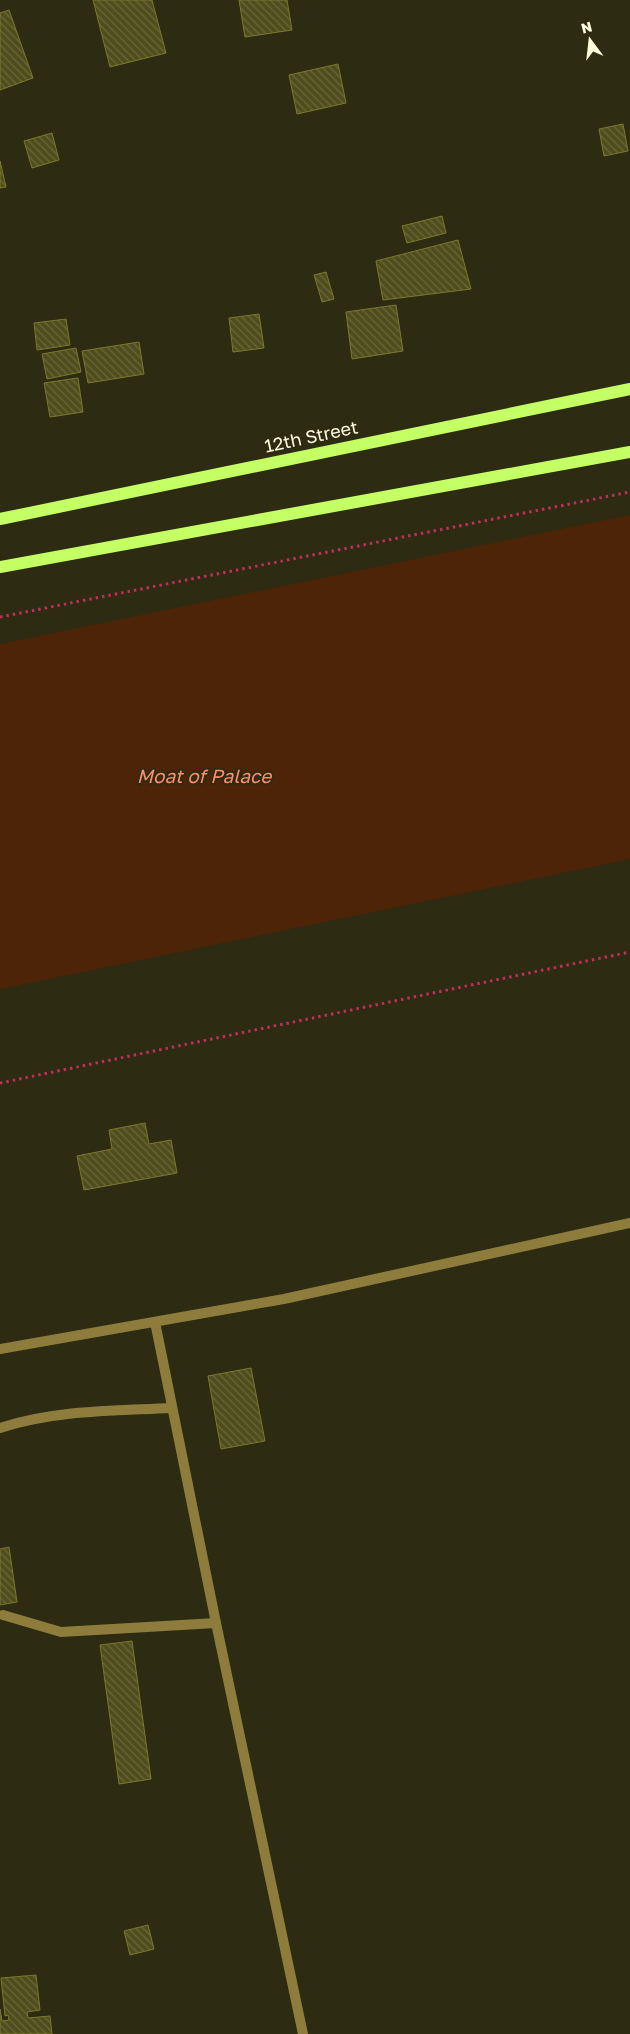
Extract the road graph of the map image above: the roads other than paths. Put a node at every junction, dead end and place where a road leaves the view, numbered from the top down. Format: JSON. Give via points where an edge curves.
{"nodes":[{"id":1,"x":630,"y":388,"type":"edge"},
{"id":2,"x":630,"y":452,"type":"edge"},
{"id":3,"x":0,"y":519,"type":"edge"},
{"id":4,"x":0,"y":567,"type":"edge"},
{"id":5,"x":630,"y":1223,"type":"edge"},
{"id":6,"x":155,"y":1322,"type":"junction"},
{"id":7,"x":0,"y":1349,"type":"edge"},
{"id":8,"x":171,"y":1408,"type":"junction"},
{"id":9,"x":0,"y":1428,"type":"edge"},
{"id":10,"x":3,"y":1614,"type":"dead end"},
{"id":11,"x":216,"y":1623,"type":"junction"},
{"id":12,"x":303,"y":2034,"type":"edge"}],
"edges":[{"from":1,"to":3,"type":"main road","name":"12th Street"},
{"from":2,"to":4,"type":"main road"},
{"from":5,"to":6,"type":"street","via":[[284,1299]]},
{"from":6,"to":7,"type":"street"},
{"from":6,"to":8,"type":"street"},
{"from":8,"to":9,"type":"street","via":[[62,1415]]},
{"from":8,"to":11,"type":"street"},
{"from":10,"to":11,"type":"street","via":[[61,1632]]},
{"from":11,"to":12,"type":"street"}]}
